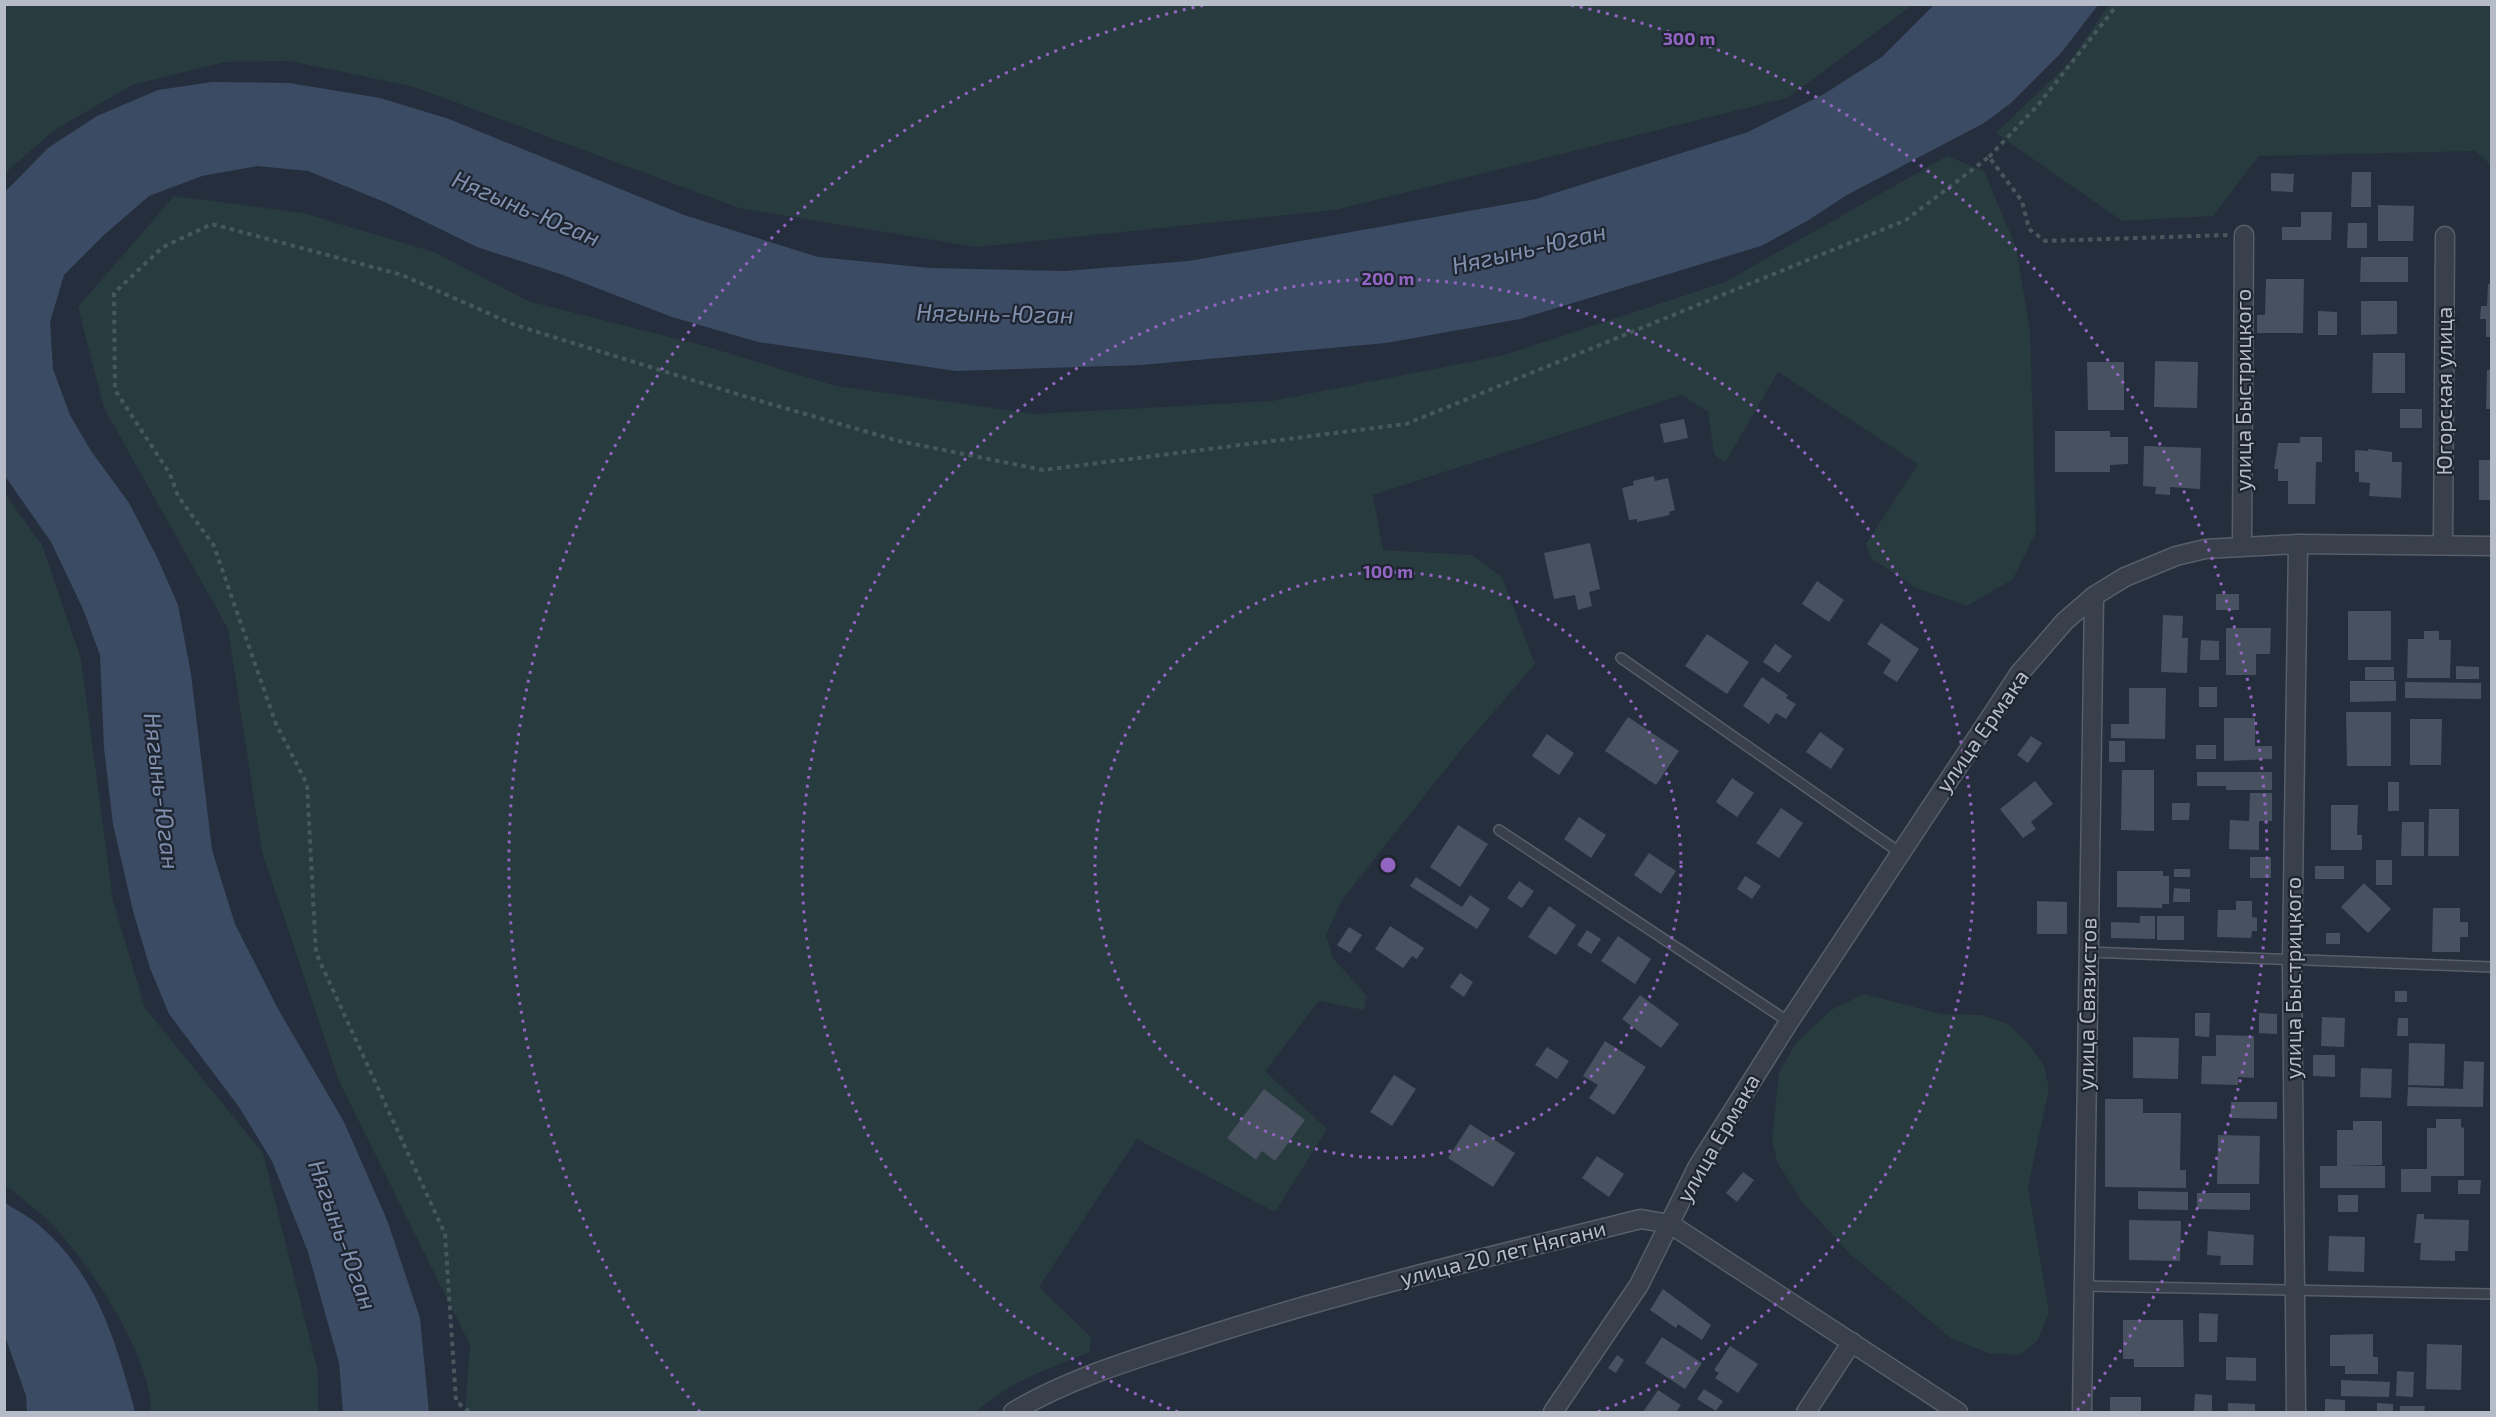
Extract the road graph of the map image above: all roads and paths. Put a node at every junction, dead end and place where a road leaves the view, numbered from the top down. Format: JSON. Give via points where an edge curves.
{"nodes":[{"id":1,"x":2118,"y":4,"type":"edge"},
{"id":2,"x":1989,"y":157,"type":"junction"},
{"id":3,"x":2244,"y":235,"type":"joint"},
{"id":4,"x":2445,"y":236,"type":"dead end"},
{"id":5,"x":2298,"y":544,"type":"junction"},
{"id":6,"x":2443,"y":545,"type":"junction"},
{"id":7,"x":2242,"y":546,"type":"junction"},
{"id":8,"x":2492,"y":546,"type":"edge"},
{"id":9,"x":2094,"y":596,"type":"junction"},
{"id":10,"x":1621,"y":658,"type":"dead end"},
{"id":11,"x":1499,"y":830,"type":"dead end"},
{"id":12,"x":1899,"y":852,"type":"junction"},
{"id":13,"x":2087,"y":952,"type":"junction"},
{"id":14,"x":2292,"y":962,"type":"junction"},
{"id":15,"x":2492,"y":967,"type":"edge"},
{"id":16,"x":1789,"y":1022,"type":"junction"},
{"id":17,"x":1670,"y":1224,"type":"junction"},
{"id":18,"x":2085,"y":1286,"type":"junction"},
{"id":19,"x":2296,"y":1290,"type":"junction"},
{"id":20,"x":2492,"y":1294,"type":"edge"},
{"id":21,"x":1852,"y":1342,"type":"junction"},
{"id":22,"x":469,"y":1413,"type":"edge"},
{"id":23,"x":1012,"y":1413,"type":"edge"},
{"id":24,"x":1553,"y":1413,"type":"edge"},
{"id":25,"x":1806,"y":1413,"type":"edge"},
{"id":26,"x":1958,"y":1413,"type":"edge"},
{"id":27,"x":2082,"y":1413,"type":"edge"},
{"id":28,"x":2296,"y":1413,"type":"edge"}],
"edges":[{"from":1,"to":2,"type":"path","via":[[2038,105]]},
{"from":2,"to":3,"type":"path","via":[[2022,201],[2029,229],[2045,241]]},
{"from":2,"to":22,"type":"path","via":[[1906,220],[1406,424],[1043,470],[899,441],[750,398],[515,325],[402,275],[212,224],[163,247],[114,293],[115,390],[170,474],[178,496],[214,546],[276,724],[307,784],[316,953],[445,1234],[456,1401]]},
{"from":3,"to":7,"type":"street","name":"улица Быстрицкого"},
{"from":4,"to":6,"type":"street","name":"Югорская улица"},
{"from":5,"to":6,"type":"street","name":"улица Ермака"},
{"from":5,"to":7,"type":"street","name":"улица Ермака"},
{"from":5,"to":14,"type":"street","name":"улица Быстрицкого"},
{"from":6,"to":8,"type":"street","name":"улица Ермака"},
{"from":7,"to":9,"type":"street","name":"улица Ермака","via":[[2175,556],[2125,577]]},
{"from":9,"to":12,"type":"street","name":"улица Ермака","via":[[2065,621],[2019,674]]},
{"from":9,"to":13,"type":"street","name":"улица Связистов"},
{"from":10,"to":12,"type":"lane"},
{"from":11,"to":16,"type":"lane"},
{"from":12,"to":16,"type":"street","name":"улица Ермака"},
{"from":13,"to":14,"type":"lane"},
{"from":13,"to":18,"type":"street","name":"улица Связистов"},
{"from":14,"to":15,"type":"lane"},
{"from":14,"to":19,"type":"street","name":"улица Быстрицкого"},
{"from":16,"to":17,"type":"street","name":"улица Ермака","via":[[1698,1166]]},
{"from":17,"to":21,"type":"street","name":"улица 20 лет Нягани"},
{"from":17,"to":23,"type":"street","name":"улица 20 лет Нягани","via":[[1641,1219],[1389,1281],[1082,1376]]},
{"from":17,"to":24,"type":"street","name":"улица Ермака","via":[[1639,1285]]},
{"from":18,"to":19,"type":"lane"},
{"from":18,"to":27,"type":"street","name":"улица Связистов"},
{"from":19,"to":20,"type":"lane"},
{"from":19,"to":28,"type":"street","name":"улица Быстрицкого"},
{"from":21,"to":25,"type":"street"},
{"from":21,"to":26,"type":"street","name":"улица 20 лет Нягани"}]}
